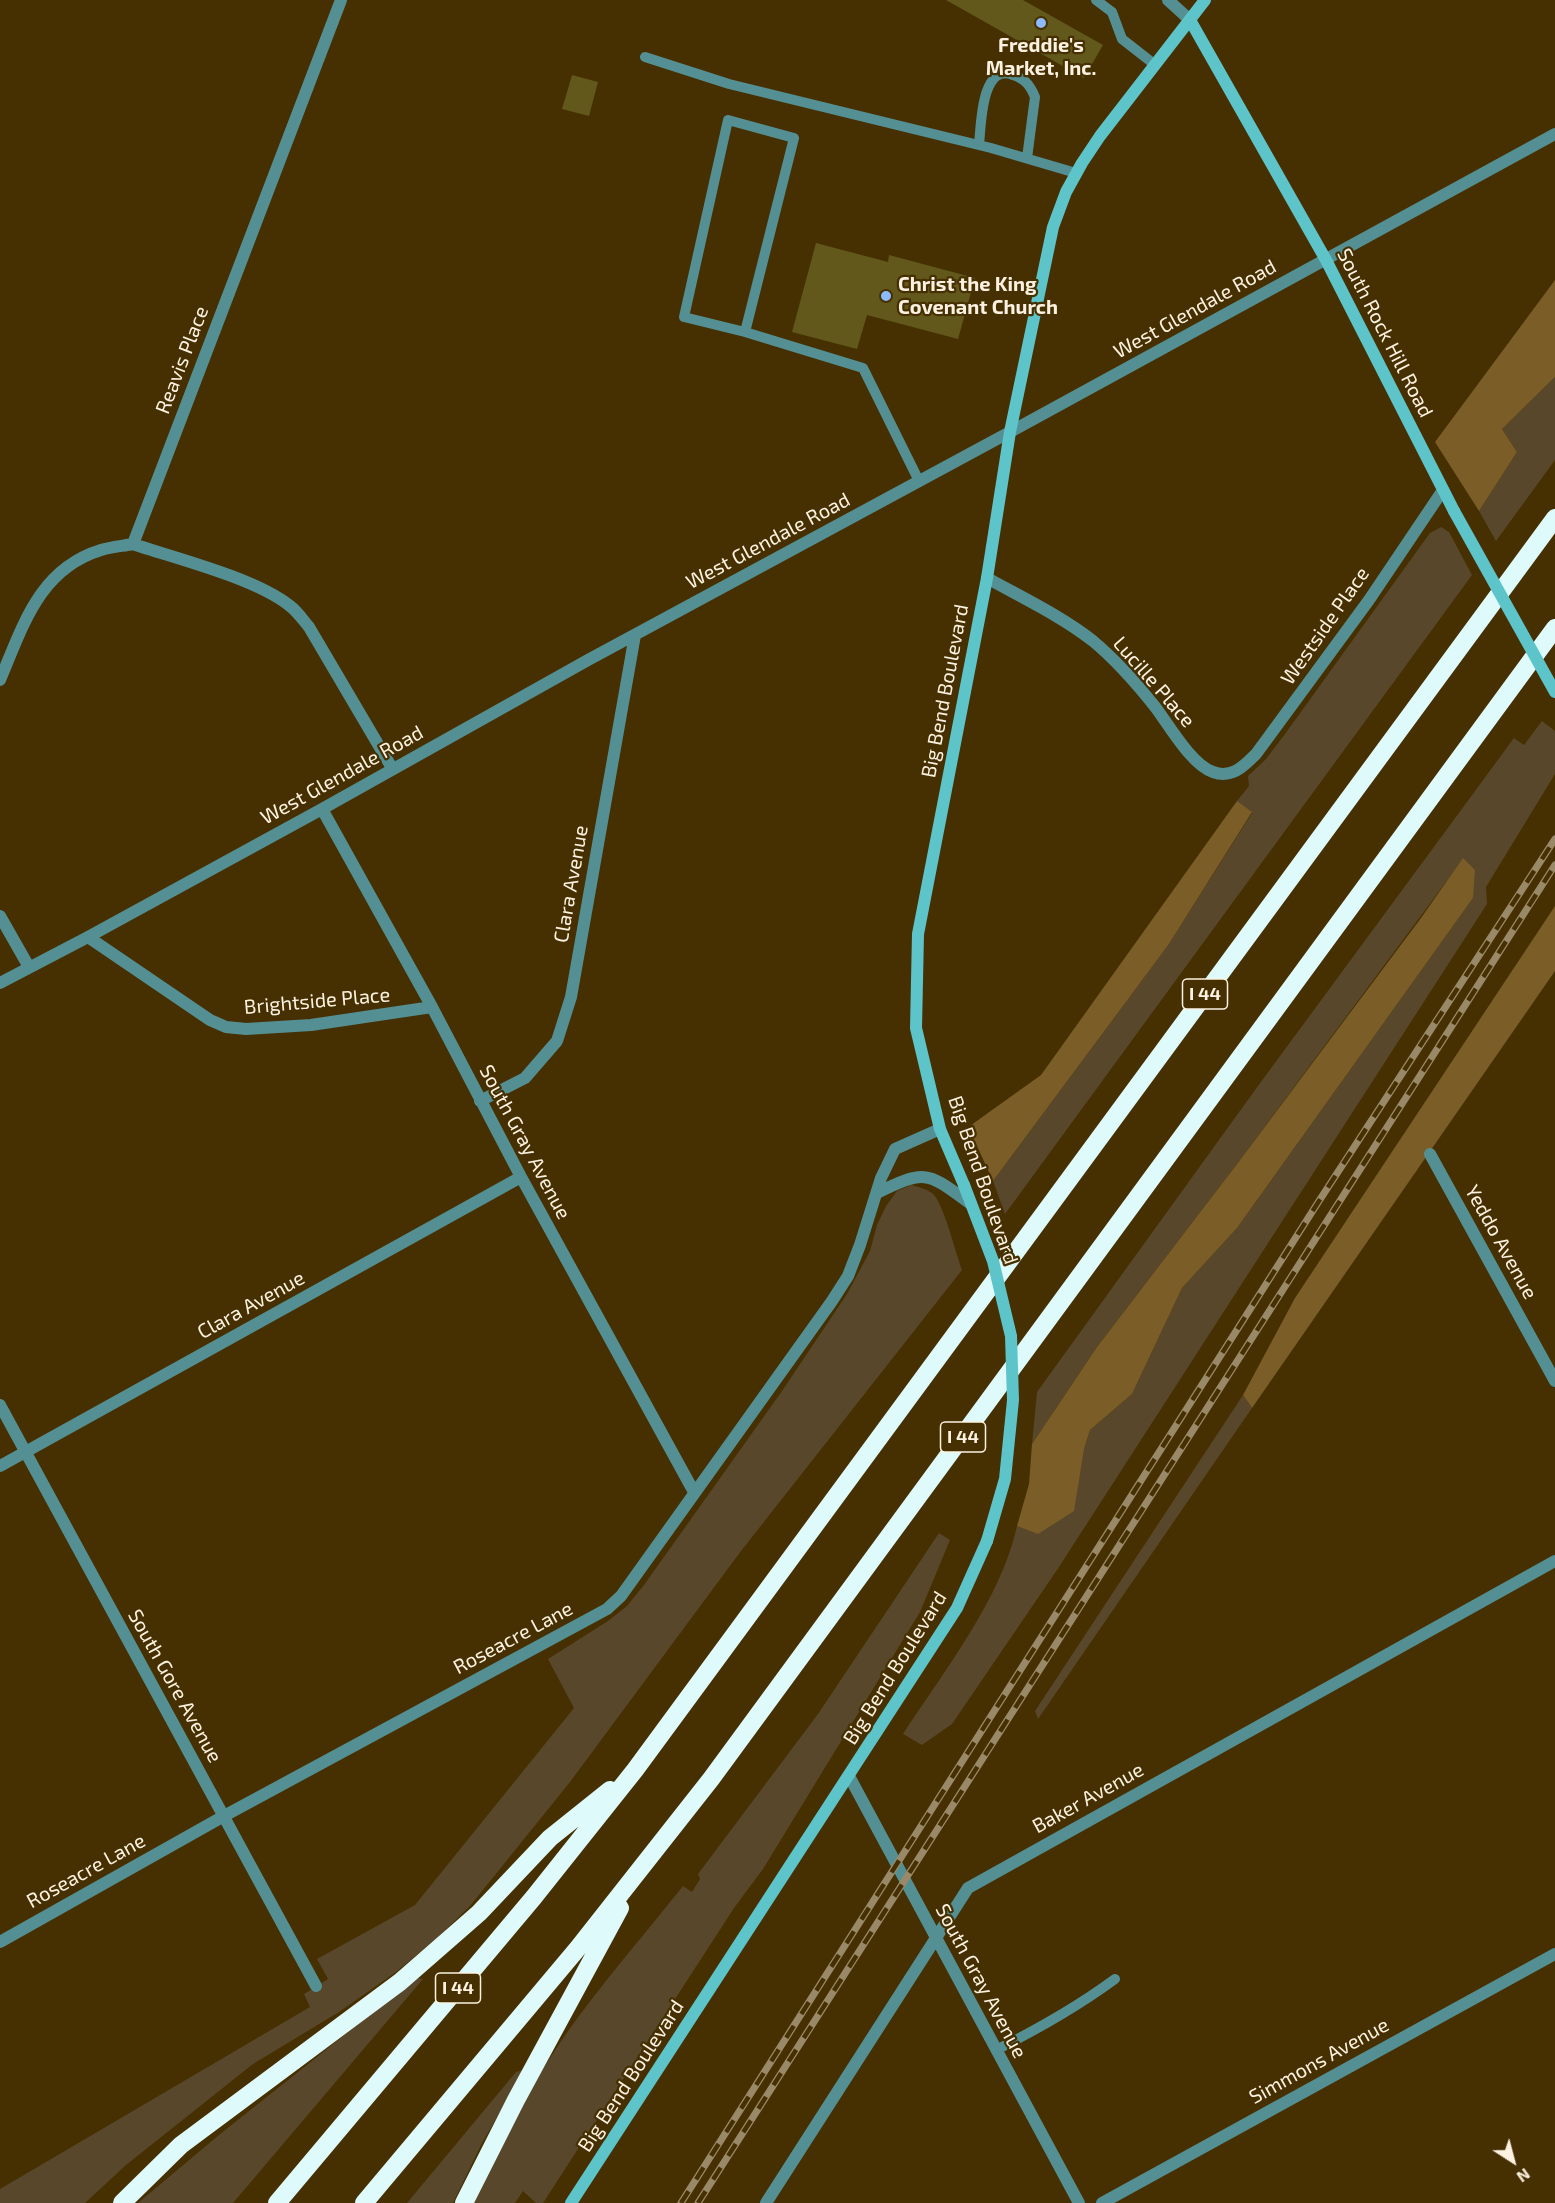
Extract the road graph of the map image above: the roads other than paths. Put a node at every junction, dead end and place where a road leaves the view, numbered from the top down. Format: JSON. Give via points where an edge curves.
{"nodes":[{"id":1,"x":341,"y":0,"type":"edge"},
{"id":2,"x":1096,"y":0,"type":"edge"},
{"id":3,"x":1168,"y":0,"type":"edge"},
{"id":4,"x":1205,"y":0,"type":"edge"},
{"id":5,"x":1190,"y":20,"type":"junction"},
{"id":6,"x":645,"y":57,"type":"dead end"},
{"id":7,"x":1154,"y":64,"type":"junction"},
{"id":8,"x":1555,"y":134,"type":"edge"},
{"id":9,"x":979,"y":144,"type":"junction"},
{"id":10,"x":1027,"y":158,"type":"junction"},
{"id":11,"x":1076,"y":173,"type":"junction"},
{"id":12,"x":1326,"y":260,"type":"junction"},
{"id":13,"x":745,"y":332,"type":"junction"},
{"id":14,"x":1010,"y":432,"type":"junction"},
{"id":15,"x":919,"y":481,"type":"junction"},
{"id":16,"x":1443,"y":490,"type":"junction"},
{"id":17,"x":1555,"y":518,"type":"edge"},
{"id":18,"x":133,"y":544,"type":"junction"},
{"id":19,"x":987,"y":578,"type":"junction"},
{"id":20,"x":1555,"y":628,"type":"edge"},
{"id":21,"x":635,"y":634,"type":"junction"},
{"id":22,"x":0,"y":680,"type":"edge"},
{"id":23,"x":1555,"y":692,"type":"edge"},
{"id":24,"x":392,"y":768,"type":"junction"},
{"id":25,"x":1227,"y":774,"type":"joint"},
{"id":26,"x":322,"y":809,"type":"junction"},
{"id":27,"x":0,"y":916,"type":"edge"},
{"id":28,"x":88,"y":937,"type":"junction"},
{"id":29,"x":29,"y":967,"type":"junction"},
{"id":30,"x":0,"y":983,"type":"edge"},
{"id":31,"x":432,"y":1007,"type":"junction"},
{"id":32,"x":480,"y":1101,"type":"junction"},
{"id":33,"x":940,"y":1129,"type":"junction"},
{"id":34,"x":1430,"y":1154,"type":"dead end"},
{"id":35,"x":521,"y":1177,"type":"junction"},
{"id":36,"x":877,"y":1193,"type":"junction"},
{"id":37,"x":971,"y":1204,"type":"junction"},
{"id":38,"x":1555,"y":1381,"type":"edge"},
{"id":39,"x":0,"y":1405,"type":"edge"},
{"id":40,"x":26,"y":1452,"type":"junction"},
{"id":41,"x":0,"y":1466,"type":"edge"},
{"id":42,"x":694,"y":1492,"type":"junction"},
{"id":43,"x":1555,"y":1561,"type":"edge"},
{"id":44,"x":635,"y":1770,"type":"junction"},
{"id":45,"x":849,"y":1776,"type":"junction"},
{"id":46,"x":224,"y":1816,"type":"junction"},
{"id":47,"x":642,"y":1868,"type":"junction"},
{"id":48,"x":934,"y":1937,"type":"junction"},
{"id":49,"x":0,"y":1942,"type":"edge"},
{"id":50,"x":1555,"y":1954,"type":"edge"},
{"id":51,"x":1115,"y":1979,"type":"dead end"},
{"id":52,"x":316,"y":1986,"type":"dead end"},
{"id":53,"x":996,"y":2050,"type":"junction"},
{"id":54,"x":122,"y":2203,"type":"edge"},
{"id":55,"x":277,"y":2203,"type":"edge"},
{"id":56,"x":364,"y":2203,"type":"edge"},
{"id":57,"x":464,"y":2203,"type":"edge"},
{"id":58,"x":572,"y":2203,"type":"edge"},
{"id":59,"x":766,"y":2203,"type":"edge"},
{"id":60,"x":1079,"y":2203,"type":"edge"},
{"id":61,"x":1102,"y":2203,"type":"edge"}],
"edges":[{"from":1,"to":18,"type":"street","name":"Reavis Place"},
{"from":2,"to":7,"type":"lane","via":[[1112,12],[1122,39]]},
{"from":3,"to":5,"type":"street","name":"South Rock Hill Road"},
{"from":4,"to":5,"type":"main road","name":"Big Bend Boulevard"},
{"from":5,"to":7,"type":"main road","name":"Big Bend Boulevard"},
{"from":5,"to":12,"type":"main road","name":"South Rock Hill Road"},
{"from":6,"to":9,"type":"lane","via":[[729,84]]},
{"from":7,"to":11,"type":"main road","name":"Big Bend Boulevard"},
{"from":8,"to":12,"type":"street","name":"West Glendale Road"},
{"from":9,"to":10,"type":"lane"},
{"from":9,"to":10,"type":"lane","via":[[985,91],[999,76],[1010,73],[1025,80],[1035,97]]},
{"from":10,"to":11,"type":"lane"},
{"from":11,"to":14,"type":"main road","name":"Big Bend Boulevard","via":[[1053,227]]},
{"from":12,"to":14,"type":"street","name":"West Glendale Road"},
{"from":12,"to":16,"type":"main road","name":"South Rock Hill Road"},
{"from":13,"to":13,"type":"lane","via":[[794,138],[728,120],[684,317]]},
{"from":13,"to":15,"type":"lane","via":[[863,368]]},
{"from":14,"to":15,"type":"street","name":"West Glendale Road"},
{"from":14,"to":19,"type":"main road","name":"Big Bend Boulevard"},
{"from":15,"to":21,"type":"street","name":"West Glendale Road"},
{"from":16,"to":23,"type":"main road","name":"South Rock Hill Road","bridge":true},
{"from":16,"to":25,"type":"street","name":"Westside Place","via":[[1263,746],[1237,772]]},
{"from":17,"to":44,"type":"highway","number":"I 44"},
{"from":18,"to":22,"type":"street","via":[[102,549],[79,559],[48,583],[32,606]]},
{"from":18,"to":24,"type":"street","via":[[229,576],[271,593],[292,607],[309,627]]},
{"from":19,"to":25,"type":"street","name":"Lucille Place","via":[[1062,619],[1093,641],[1119,664],[1204,768]]},
{"from":19,"to":33,"type":"main road","name":"Big Bend Boulevard","via":[[918,934],[916,1028]]},
{"from":20,"to":47,"type":"highway","number":"I 44"},
{"from":21,"to":24,"type":"street","name":"West Glendale Road"},
{"from":21,"to":32,"type":"street","name":"Clara Avenue","via":[[571,997],[557,1041],[525,1078]]},
{"from":24,"to":26,"type":"street","name":"West Glendale Road"},
{"from":26,"to":28,"type":"street","name":"West Glendale Road"},
{"from":26,"to":31,"type":"street","name":"South Gray Avenue"},
{"from":27,"to":29,"type":"street"},
{"from":28,"to":29,"type":"street","name":"West Glendale Road"},
{"from":28,"to":31,"type":"street","name":"Brightside Place","via":[[226,1027],[311,1025]]},
{"from":29,"to":30,"type":"street","name":"West Glendale Road"},
{"from":31,"to":32,"type":"street","name":"South Gray Avenue"},
{"from":32,"to":35,"type":"street","name":"South Gray Avenue"},
{"from":33,"to":36,"type":"street","name":"Roseacre Lane","via":[[895,1149]]},
{"from":33,"to":37,"type":"main road","name":"Big Bend Boulevard","bridge":true},
{"from":34,"to":38,"type":"street","name":"Yeddo Avenue"},
{"from":35,"to":40,"type":"street","name":"Clara Avenue"},
{"from":35,"to":42,"type":"street","name":"South Gray Avenue"},
{"from":36,"to":37,"type":"street","via":[[904,1179],[922,1176],[938,1181]]},
{"from":36,"to":42,"type":"street","name":"Roseacre Lane","via":[[848,1276]]},
{"from":37,"to":45,"type":"main road","name":"Big Bend Boulevard","bridge":true,"via":[[993,1261],[1011,1336],[1013,1400],[1005,1479],[987,1541],[957,1608]]},
{"from":39,"to":40,"type":"street","name":"South Gore Avenue"},
{"from":40,"to":41,"type":"street","name":"Clara Avenue"},
{"from":40,"to":46,"type":"street","name":"South Gore Avenue"},
{"from":42,"to":46,"type":"street","name":"Roseacre Lane","via":[[621,1596],[607,1609]]},
{"from":43,"to":48,"type":"street","name":"Baker Avenue","via":[[968,1888]]},
{"from":44,"to":54,"type":"highway","via":[[550,1838],[479,1913],[400,1982],[180,2145]]},
{"from":44,"to":55,"type":"highway","number":"I 44","via":[[534,1897]]},
{"from":45,"to":48,"type":"street","name":"South Gray Avenue"},
{"from":45,"to":58,"type":"main road","name":"Big Bend Boulevard"},
{"from":46,"to":49,"type":"street","name":"Roseacre Lane"},
{"from":46,"to":52,"type":"street","name":"South Gore Avenue"},
{"from":47,"to":56,"type":"highway","number":"I 44"},
{"from":47,"to":57,"type":"highway"},
{"from":48,"to":53,"type":"street","name":"South Gray Avenue"},
{"from":48,"to":59,"type":"street","name":"Baker Avenue"},
{"from":50,"to":61,"type":"street","name":"Simmons Avenue"},
{"from":51,"to":53,"type":"lane","via":[[1044,2026]]},
{"from":53,"to":60,"type":"street","name":"South Gray Avenue"}]}
